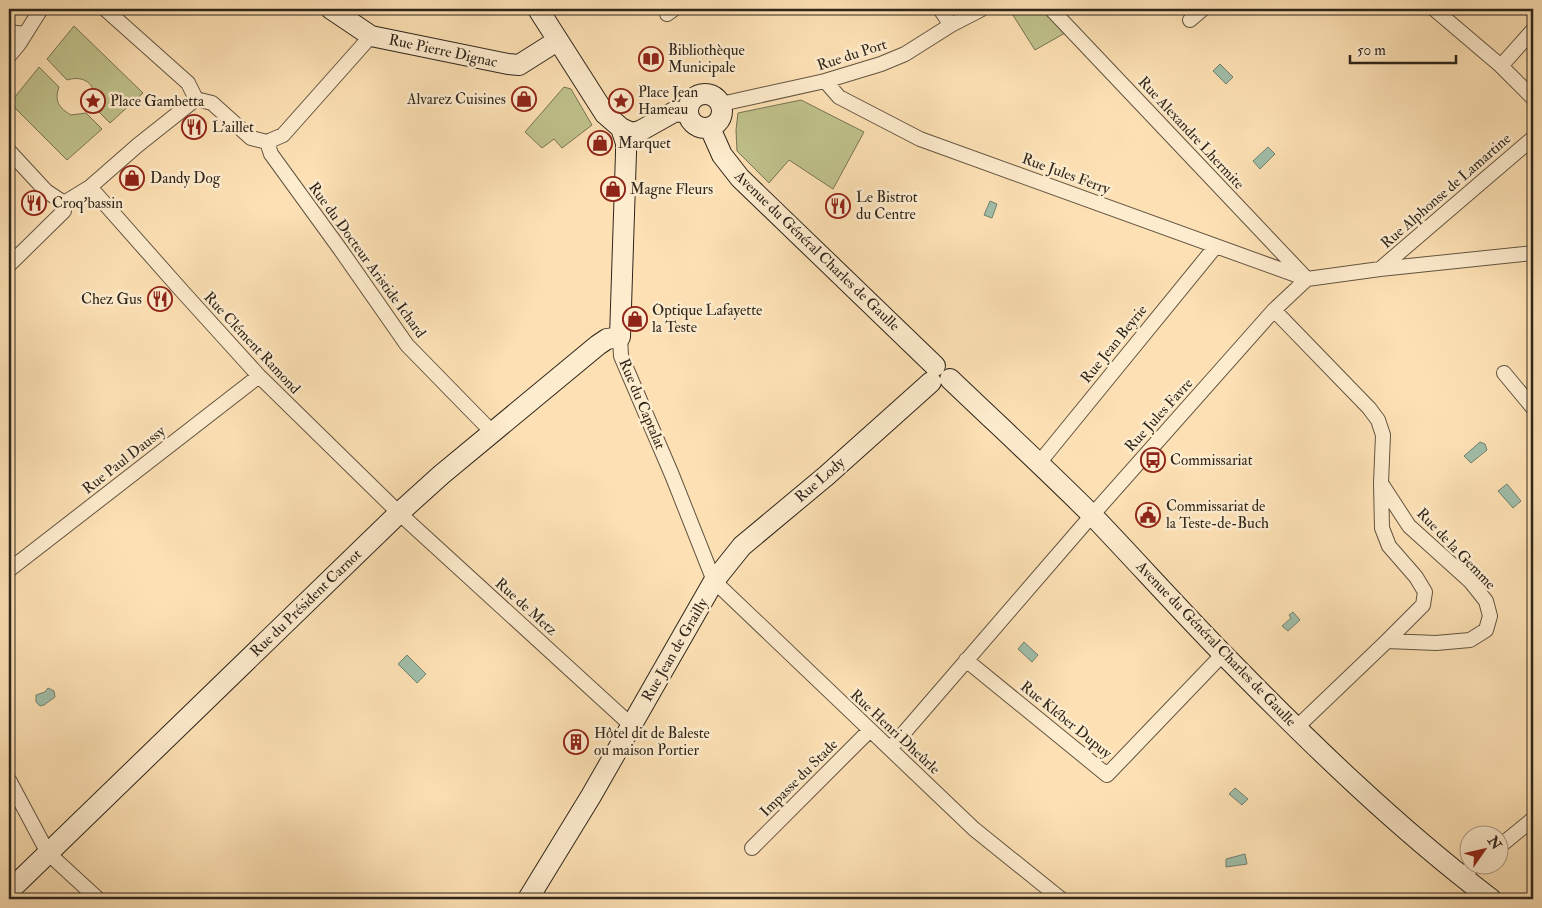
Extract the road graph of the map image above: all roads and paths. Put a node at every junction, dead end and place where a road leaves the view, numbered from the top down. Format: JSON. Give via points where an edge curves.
{"nodes":[{"id":1,"x":41,"y":9,"type":"edge"},
{"id":2,"x":105,"y":9,"type":"edge"},
{"id":3,"x":331,"y":9,"type":"edge"},
{"id":4,"x":538,"y":9,"type":"edge"},
{"id":5,"x":940,"y":9,"type":"edge"},
{"id":6,"x":982,"y":9,"type":"edge"},
{"id":7,"x":1051,"y":9,"type":"edge"},
{"id":8,"x":1203,"y":9,"type":"edge"},
{"id":9,"x":1434,"y":9,"type":"edge"},
{"id":10,"x":1190,"y":20,"type":"dead end"},
{"id":11,"x":951,"y":25,"type":"junction"},
{"id":12,"x":1533,"y":30,"type":"edge"},
{"id":13,"x":9,"y":32,"type":"edge"},
{"id":14,"x":24,"y":34,"type":"junction"},
{"id":15,"x":371,"y":36,"type":"junction"},
{"id":16,"x":557,"y":41,"type":"junction"},
{"id":17,"x":9,"y":56,"type":"edge"},
{"id":18,"x":1501,"y":66,"type":"junction"},
{"id":19,"x":825,"y":81,"type":"junction"},
{"id":20,"x":1533,"y":98,"type":"edge"},
{"id":21,"x":196,"y":99,"type":"junction"},
{"id":22,"x":691,"y":104,"type":"junction"},
{"id":23,"x":721,"y":104,"type":"junction"},
{"id":24,"x":621,"y":128,"type":"junction"},
{"id":25,"x":710,"y":128,"type":"junction"},
{"id":26,"x":1533,"y":138,"type":"edge"},
{"id":27,"x":267,"y":142,"type":"junction"},
{"id":28,"x":9,"y":151,"type":"edge"},
{"id":29,"x":90,"y":186,"type":"junction"},
{"id":30,"x":64,"y":204,"type":"junction"},
{"id":31,"x":1216,"y":246,"type":"junction"},
{"id":32,"x":1533,"y":253,"type":"edge"},
{"id":33,"x":9,"y":265,"type":"edge"},
{"id":34,"x":1380,"y":269,"type":"junction"},
{"id":35,"x":1307,"y":279,"type":"junction"},
{"id":36,"x":1274,"y":310,"type":"junction"},
{"id":37,"x":620,"y":337,"type":"junction"},
{"id":38,"x":1504,"y":373,"type":"dead end"},
{"id":39,"x":259,"y":376,"type":"junction"},
{"id":40,"x":939,"y":376,"type":"junction"},
{"id":41,"x":1533,"y":408,"type":"edge"},
{"id":42,"x":493,"y":433,"type":"junction"},
{"id":43,"x":1038,"y":463,"type":"junction"},
{"id":44,"x":1382,"y":483,"type":"junction"},
{"id":45,"x":400,"y":513,"type":"junction"},
{"id":46,"x":1092,"y":516,"type":"junction"},
{"id":47,"x":9,"y":570,"type":"edge"},
{"id":48,"x":714,"y":581,"type":"junction"},
{"id":49,"x":1387,"y":641,"type":"junction"},
{"id":50,"x":1223,"y":654,"type":"junction"},
{"id":51,"x":966,"y":660,"type":"junction"},
{"id":52,"x":631,"y":725,"type":"junction"},
{"id":53,"x":1296,"y":728,"type":"junction"},
{"id":54,"x":869,"y":730,"type":"junction"},
{"id":55,"x":890,"y":749,"type":"junction"},
{"id":56,"x":9,"y":780,"type":"edge"},
{"id":57,"x":1533,"y":819,"type":"edge"},
{"id":58,"x":1510,"y":838,"type":"edge"},
{"id":59,"x":752,"y":848,"type":"dead end"},
{"id":60,"x":48,"y":853,"type":"junction"},
{"id":61,"x":1460,"y":866,"type":"edge"},
{"id":62,"x":1471,"y":876,"type":"edge"},
{"id":63,"x":9,"y":891,"type":"edge"},
{"id":64,"x":98,"y":899,"type":"edge"},
{"id":65,"x":528,"y":899,"type":"edge"},
{"id":66,"x":1061,"y":899,"type":"edge"},
{"id":67,"x":1491,"y":899,"type":"edge"}],
"edges":[{"from":1,"to":14,"type":"street"},
{"from":2,"to":21,"type":"street","via":[[188,83]]},
{"from":3,"to":15,"type":"street","name":"Rue Pierre Dignac"},
{"from":4,"to":16,"type":"street"},
{"from":5,"to":11,"type":"street"},
{"from":6,"to":11,"type":"street","name":"Rue du Port"},
{"from":7,"to":35,"type":"street","name":"Rue Alexandre Lhermite"},
{"from":8,"to":10,"type":"street"},
{"from":9,"to":18,"type":"street"},
{"from":11,"to":19,"type":"street","name":"Rue du Port","via":[[905,54]]},
{"from":12,"to":18,"type":"street"},
{"from":13,"to":14,"type":"street"},
{"from":14,"to":17,"type":"street"},
{"from":15,"to":16,"type":"street","name":"Rue Pierre Dignac","via":[[519,65]]},
{"from":15,"to":27,"type":"street","via":[[283,135]]},
{"from":16,"to":24,"type":"street","via":[[605,114]]},
{"from":18,"to":20,"type":"street"},
{"from":19,"to":23,"type":"street","name":"Rue du Port"},
{"from":19,"to":31,"type":"street","name":"Rue Jules Ferry","via":[[839,97],[920,139]]},
{"from":21,"to":27,"type":"street","via":[[212,103],[251,138]]},
{"from":21,"to":29,"type":"street"},
{"from":22,"to":23,"type":"street","via":[[699,94],[709,94]]},
{"from":22,"to":24,"type":"street","via":[[674,102],[654,115]]},
{"from":22,"to":25,"type":"street","via":[[688,117],[694,126]]},
{"from":23,"to":25,"type":"street","via":[[719,121]]},
{"from":24,"to":37,"type":"street","name":"Rue du Captalat","via":[[626,153]]},
{"from":25,"to":40,"type":"street","name":"Avenue du Général Charles de Gaulle","via":[[722,155],[740,178]]},
{"from":26,"to":34,"type":"street","name":"Rue Alphonse de Lamartine"},
{"from":27,"to":42,"type":"street","name":"Rue du Docteur Aristide Ichard","via":[[271,154],[407,346]]},
{"from":28,"to":30,"type":"street","via":[[46,191]]},
{"from":29,"to":30,"type":"street"},
{"from":29,"to":39,"type":"street","name":"Rue Clément Ramond"},
{"from":30,"to":33,"type":"street","via":[[64,210]]},
{"from":31,"to":35,"type":"street","name":"Rue Jules Ferry"},
{"from":31,"to":43,"type":"street","name":"Rue Jean Beyrie"},
{"from":32,"to":34,"type":"street"},
{"from":34,"to":35,"type":"street"},
{"from":35,"to":36,"type":"street","name":"Rue Jules Favre"},
{"from":36,"to":44,"type":"street","via":[[1378,420],[1383,435]]},
{"from":36,"to":46,"type":"street","name":"Rue Jules Favre"},
{"from":37,"to":42,"type":"street","name":"Rue du Président Carnot","via":[[607,339],[598,345]]},
{"from":37,"to":48,"type":"street","name":"Rue du Captalat","via":[[620,356]]},
{"from":38,"to":41,"type":"street"},
{"from":39,"to":45,"type":"street","name":"Rue Clément Ramond"},
{"from":39,"to":47,"type":"street","name":"Rue Paul Daussy"},
{"from":40,"to":43,"type":"street","name":"Avenue du Général Charles de Gaulle"},
{"from":40,"to":48,"type":"street","name":"Rue Lody","via":[[742,546]]},
{"from":42,"to":45,"type":"street","name":"Rue du Président Carnot"},
{"from":43,"to":46,"type":"street","name":"Avenue du Général Charles de Gaulle"},
{"from":44,"to":49,"type":"street","via":[[1382,528],[1389,546],[1425,592],[1423,605]]},
{"from":44,"to":49,"type":"street","name":"Rue de la Gemme","via":[[1409,526],[1470,581],[1486,601],[1490,616],[1486,630],[1470,640],[1436,643]]},
{"from":45,"to":52,"type":"street","name":"Rue de Metz"},
{"from":45,"to":60,"type":"street","name":"Rue du Président Carnot"},
{"from":46,"to":50,"type":"street","name":"Avenue du Général Charles de Gaulle"},
{"from":46,"to":51,"type":"street","name":"Rue Jules Favre"},
{"from":48,"to":52,"type":"street","name":"Rue Jean de Grailly"},
{"from":48,"to":54,"type":"street","name":"Rue Henri Dheûrle"},
{"from":49,"to":53,"type":"street"},
{"from":50,"to":51,"type":"street","name":"Rue Kléber Dupuy","via":[[1107,775]]},
{"from":50,"to":53,"type":"street","name":"Avenue du Général Charles de Gaulle"},
{"from":51,"to":55,"type":"street","name":"Rue Jules Favre"},
{"from":52,"to":65,"type":"street","name":"Rue Jean de Grailly"},
{"from":53,"to":61,"type":"street","name":"Avenue du Général Charles de Gaulle","via":[[1374,800]]},
{"from":54,"to":55,"type":"street","name":"Rue Henri Dheûrle"},
{"from":54,"to":59,"type":"street","name":"Impasse du Stade"},
{"from":55,"to":66,"type":"street","name":"Rue Henri Dheûrle","via":[[974,829]]},
{"from":56,"to":60,"type":"street"},
{"from":57,"to":58,"type":"street"},
{"from":60,"to":63,"type":"street","name":"Rue du Président Carnot"},
{"from":60,"to":64,"type":"street"},
{"from":62,"to":67,"type":"street","name":"Avenue du Général Charles de Gaulle"}]}
